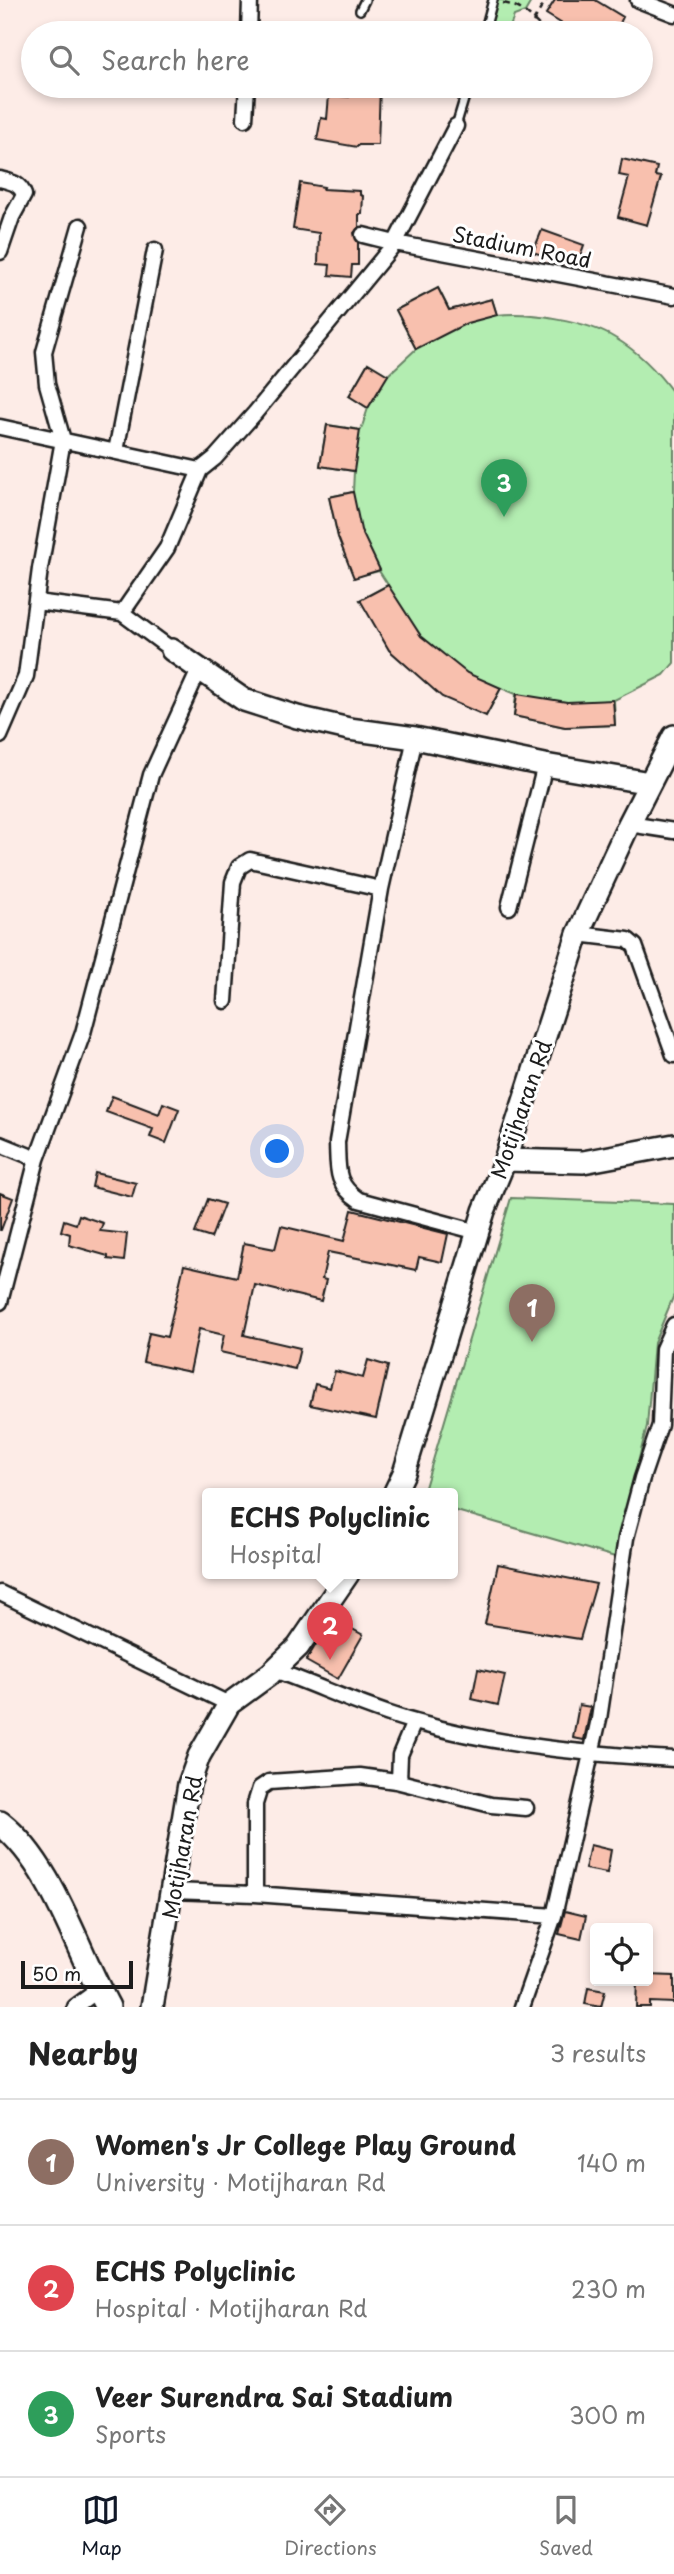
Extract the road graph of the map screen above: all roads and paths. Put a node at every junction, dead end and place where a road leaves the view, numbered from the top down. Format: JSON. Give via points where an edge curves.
{"nodes":[{"id":1,"x":250,"y":0,"type":"edge"},
{"id":2,"x":365,"y":0,"type":"edge"},
{"id":3,"x":493,"y":0,"type":"edge"},
{"id":4,"x":546,"y":0,"type":"edge"},
{"id":5,"x":638,"y":0,"type":"edge"},
{"id":6,"x":360,"y":10,"type":"dead end"},
{"id":7,"x":674,"y":14,"type":"edge"},
{"id":8,"x":249,"y":21,"type":"edge"},
{"id":9,"x":487,"y":21,"type":"edge"},
{"id":10,"x":532,"y":21,"type":"edge"},
{"id":11,"x":534,"y":21,"type":"edge"},
{"id":12,"x":247,"y":98,"type":"edge"},
{"id":13,"x":464,"y":98,"type":"edge"},
{"id":14,"x":246,"y":119,"type":"dead end"},
{"id":15,"x":456,"y":126,"type":"joint"},
{"id":16,"x":0,"y":179,"type":"edge"},
{"id":17,"x":80,"y":226,"type":"dead end"},
{"id":18,"x":363,"y":235,"type":"dead end"},
{"id":19,"x":396,"y":243,"type":"junction"},
{"id":20,"x":155,"y":250,"type":"dead end"},
{"id":21,"x":0,"y":252,"type":"edge"},
{"id":22,"x":674,"y":296,"type":"edge"},
{"id":23,"x":0,"y":427,"type":"edge"},
{"id":24,"x":63,"y":440,"type":"junction"},
{"id":25,"x":116,"y":452,"type":"junction"},
{"id":26,"x":200,"y":470,"type":"junction"},
{"id":27,"x":36,"y":602,"type":"junction"},
{"id":28,"x":122,"y":613,"type":"junction"},
{"id":29,"x":172,"y":650,"type":"joint"},
{"id":30,"x":199,"y":670,"type":"junction"},
{"id":31,"x":0,"y":736,"type":"edge"},
{"id":32,"x":674,"y":736,"type":"edge"},
{"id":33,"x":415,"y":737,"type":"junction"},
{"id":34,"x":545,"y":765,"type":"junction"},
{"id":35,"x":650,"y":783,"type":"junction"},
{"id":36,"x":629,"y":824,"type":"junction"},
{"id":37,"x":674,"y":831,"type":"edge"},
{"id":38,"x":381,"y":889,"type":"junction"},
{"id":39,"x":509,"y":907,"type":"dead end"},
{"id":40,"x":578,"y":934,"type":"junction"},
{"id":41,"x":225,"y":1001,"type":"dead end"},
{"id":42,"x":674,"y":1055,"type":"edge"},
{"id":43,"x":0,"y":1144,"type":"edge"},
{"id":44,"x":674,"y":1145,"type":"edge"},
{"id":45,"x":37,"y":1159,"type":"junction"},
{"id":46,"x":505,"y":1160,"type":"junction"},
{"id":47,"x":478,"y":1232,"type":"junction"},
{"id":48,"x":0,"y":1302,"type":"edge"},
{"id":49,"x":674,"y":1325,"type":"edge"},
{"id":50,"x":668,"y":1369,"type":"edge"},
{"id":51,"x":397,"y":1488,"type":"edge"},
{"id":52,"x":345,"y":1579,"type":"edge"},
{"id":53,"x":0,"y":1593,"type":"edge"},
{"id":54,"x":274,"y":1670,"type":"junction"},
{"id":55,"x":229,"y":1704,"type":"junction"},
{"id":56,"x":414,"y":1722,"type":"junction"},
{"id":57,"x":591,"y":1754,"type":"junction"},
{"id":58,"x":674,"y":1759,"type":"edge"},
{"id":59,"x":399,"y":1781,"type":"junction"},
{"id":60,"x":526,"y":1808,"type":"dead end"},
{"id":61,"x":0,"y":1823,"type":"edge"},
{"id":62,"x":172,"y":1891,"type":"junction"},
{"id":63,"x":256,"y":1894,"type":"junction"},
{"id":64,"x":554,"y":1916,"type":"junction"},
{"id":65,"x":103,"y":1998,"type":"edge"},
{"id":66,"x":75,"y":2007,"type":"edge"},
{"id":67,"x":152,"y":2007,"type":"edge"},
{"id":68,"x":522,"y":2007,"type":"edge"}],
"edges":[{"from":1,"to":8,"type":"street"},
{"from":2,"to":6,"type":"lane"},
{"from":3,"to":9,"type":"lane"},
{"from":3,"to":10,"type":"path","via":[[520,6]]},
{"from":4,"to":11,"type":"path"},
{"from":5,"to":7,"type":"street"},
{"from":12,"to":14,"type":"street"},
{"from":13,"to":15,"type":"lane"},
{"from":15,"to":19,"type":"street"},
{"from":16,"to":21,"type":"street","via":[[14,182],[24,195]]},
{"from":17,"to":24,"type":"street","via":[[44,352],[47,384]]},
{"from":18,"to":19,"type":"street","name":"Stadium Road"},
{"from":19,"to":22,"type":"street","name":"Stadium Road"},
{"from":19,"to":26,"type":"street","via":[[255,413]]},
{"from":20,"to":25,"type":"street"},
{"from":23,"to":24,"type":"street"},
{"from":24,"to":25,"type":"street"},
{"from":24,"to":27,"type":"street"},
{"from":25,"to":26,"type":"street"},
{"from":26,"to":28,"type":"street","via":[[167,548]]},
{"from":27,"to":28,"type":"street"},
{"from":27,"to":31,"type":"street","via":[[26,676]]},
{"from":28,"to":29,"type":"street"},
{"from":29,"to":30,"type":"main road"},
{"from":30,"to":33,"type":"main road","via":[[244,700],[297,717]]},
{"from":30,"to":45,"type":"street","via":[[151,775],[83,1033]]},
{"from":32,"to":35,"type":"main road","name":"Motijharan Rd"},
{"from":33,"to":34,"type":"main road"},
{"from":33,"to":38,"type":"street"},
{"from":34,"to":35,"type":"main road"},
{"from":34,"to":39,"type":"street"},
{"from":35,"to":36,"type":"main road","name":"Motijharan Rd"},
{"from":36,"to":37,"type":"street"},
{"from":36,"to":40,"type":"main road","name":"Motijharan Rd"},
{"from":38,"to":41,"type":"street","via":[[250,860],[239,867],[233,882]]},
{"from":38,"to":47,"type":"street","via":[[337,1142],[338,1170],[345,1190],[359,1199]]},
{"from":40,"to":42,"type":"street","via":[[628,940],[635,946]]},
{"from":40,"to":46,"type":"main road","name":"Motijharan Rd"},
{"from":43,"to":45,"type":"street"},
{"from":44,"to":46,"type":"main road","via":[[583,1162]]},
{"from":45,"to":48,"type":"street"},
{"from":46,"to":47,"type":"main road","name":"Motijharan Rd"},
{"from":47,"to":51,"type":"main road","name":"Motijharan Rd"},
{"from":49,"to":50,"type":"street","via":[[663,1349]]},
{"from":50,"to":57,"type":"street","via":[[660,1425],[626,1538]]},
{"from":52,"to":54,"type":"main road","name":"Motijharan Rd","via":[[298,1647]]},
{"from":53,"to":55,"type":"street"},
{"from":54,"to":55,"type":"main road","name":"Motijharan Rd"},
{"from":54,"to":56,"type":"street"},
{"from":55,"to":62,"type":"main road","name":"Motijharan Rd","via":[[199,1756],[189,1784]]},
{"from":56,"to":57,"type":"street","via":[[513,1745]]},
{"from":56,"to":59,"type":"street","via":[[400,1755]]},
{"from":57,"to":58,"type":"street"},
{"from":57,"to":64,"type":"street"},
{"from":59,"to":60,"type":"street","via":[[460,1798]]},
{"from":59,"to":63,"type":"street","via":[[360,1776],[306,1778],[270,1782],[260,1788],[255,1804]]},
{"from":61,"to":65,"type":"main road","via":[[48,1882]]},
{"from":62,"to":63,"type":"street"},
{"from":62,"to":67,"type":"main road","name":"Motijharan Rd"},
{"from":63,"to":64,"type":"street"},
{"from":64,"to":68,"type":"street"},
{"from":65,"to":66,"type":"street"}]}
